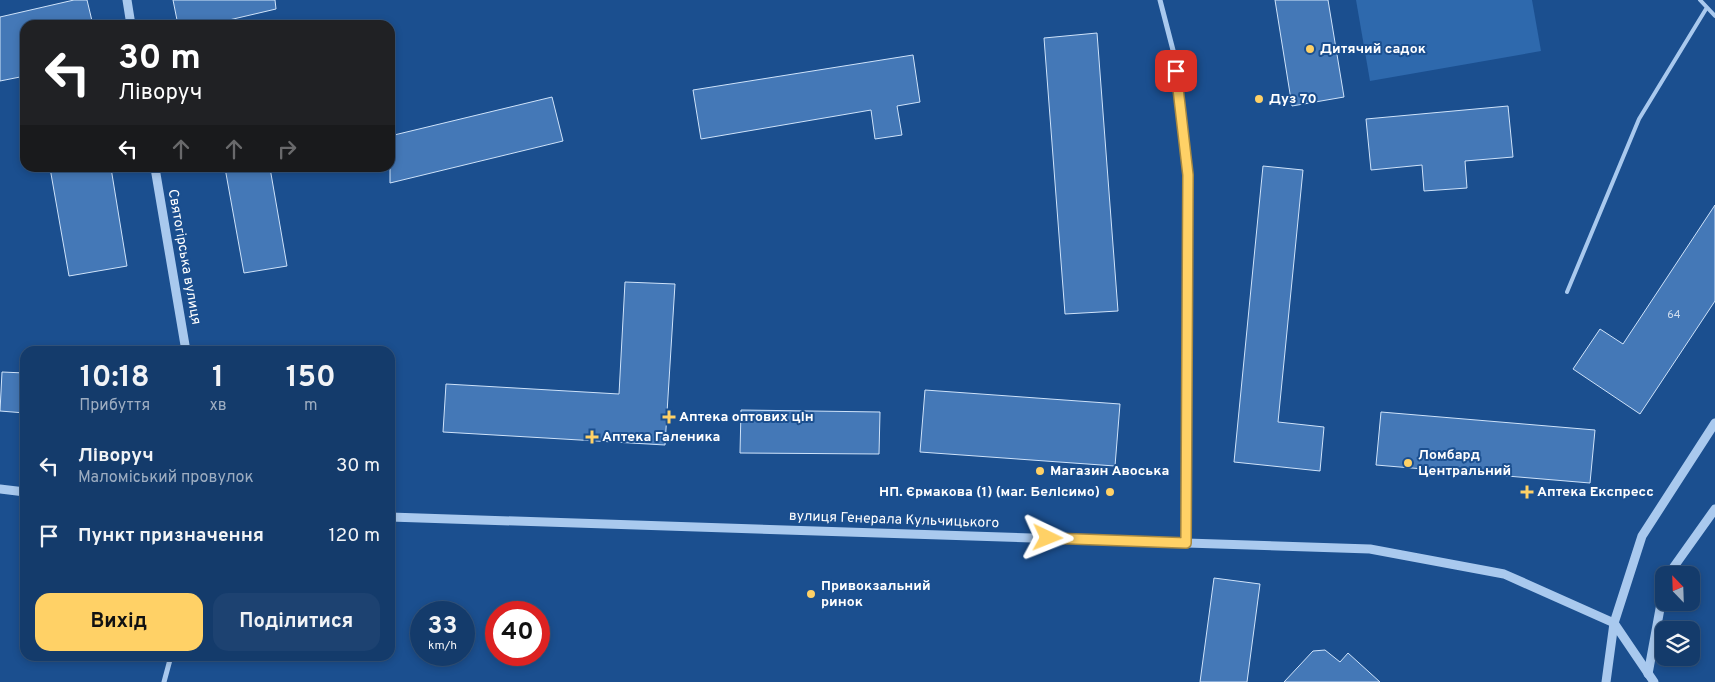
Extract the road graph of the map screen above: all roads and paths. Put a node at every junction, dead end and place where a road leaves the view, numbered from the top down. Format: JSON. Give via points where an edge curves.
{"nodes":[{"id":1,"x":127,"y":0,"type":"edge"},
{"id":2,"x":1160,"y":0,"type":"edge"},
{"id":3,"x":1700,"y":0,"type":"edge"},
{"id":4,"x":1706,"y":9,"type":"junction"},
{"id":5,"x":1715,"y":16,"type":"edge"},
{"id":6,"x":131,"y":20,"type":"edge"},
{"id":7,"x":156,"y":172,"type":"edge"},
{"id":8,"x":1567,"y":292,"type":"dead end"},
{"id":9,"x":185,"y":346,"type":"edge"},
{"id":10,"x":1715,"y":423,"type":"edge"},
{"id":11,"x":0,"y":489,"type":"edge"},
{"id":12,"x":20,"y":491,"type":"edge"},
{"id":13,"x":1715,"y":509,"type":"edge"},
{"id":14,"x":395,"y":517,"type":"edge"},
{"id":15,"x":1186,"y":543,"type":"junction"},
{"id":16,"x":1674,"y":566,"type":"edge"},
{"id":17,"x":1661,"y":611,"type":"edge"},
{"id":18,"x":1614,"y":623,"type":"junction"},
{"id":19,"x":170,"y":661,"type":"edge"},
{"id":20,"x":1651,"y":678,"type":"edge"},
{"id":21,"x":164,"y":682,"type":"edge"},
{"id":22,"x":1606,"y":682,"type":"edge"}],
"edges":[{"from":1,"to":6,"type":"street"},
{"from":2,"to":15,"type":"street","via":[[1174,54],[1188,175]]},
{"from":3,"to":4,"type":"lane"},
{"from":4,"to":5,"type":"lane"},
{"from":4,"to":8,"type":"lane","via":[[1639,119]]},
{"from":7,"to":9,"type":"street","name":"Святогірська вулиця"},
{"from":10,"to":18,"type":"street","via":[[1642,536]]},
{"from":11,"to":12,"type":"street"},
{"from":13,"to":16,"type":"street"},
{"from":14,"to":15,"type":"street","name":"вулиця Генерала Кульчицького"},
{"from":15,"to":18,"type":"street","name":"вулиця Генерала Кульчицького","via":[[1370,549],[1441,562],[1504,574]]},
{"from":17,"to":20,"type":"street"},
{"from":18,"to":20,"type":"street"},
{"from":18,"to":22,"type":"street"},
{"from":19,"to":21,"type":"street"}]}
